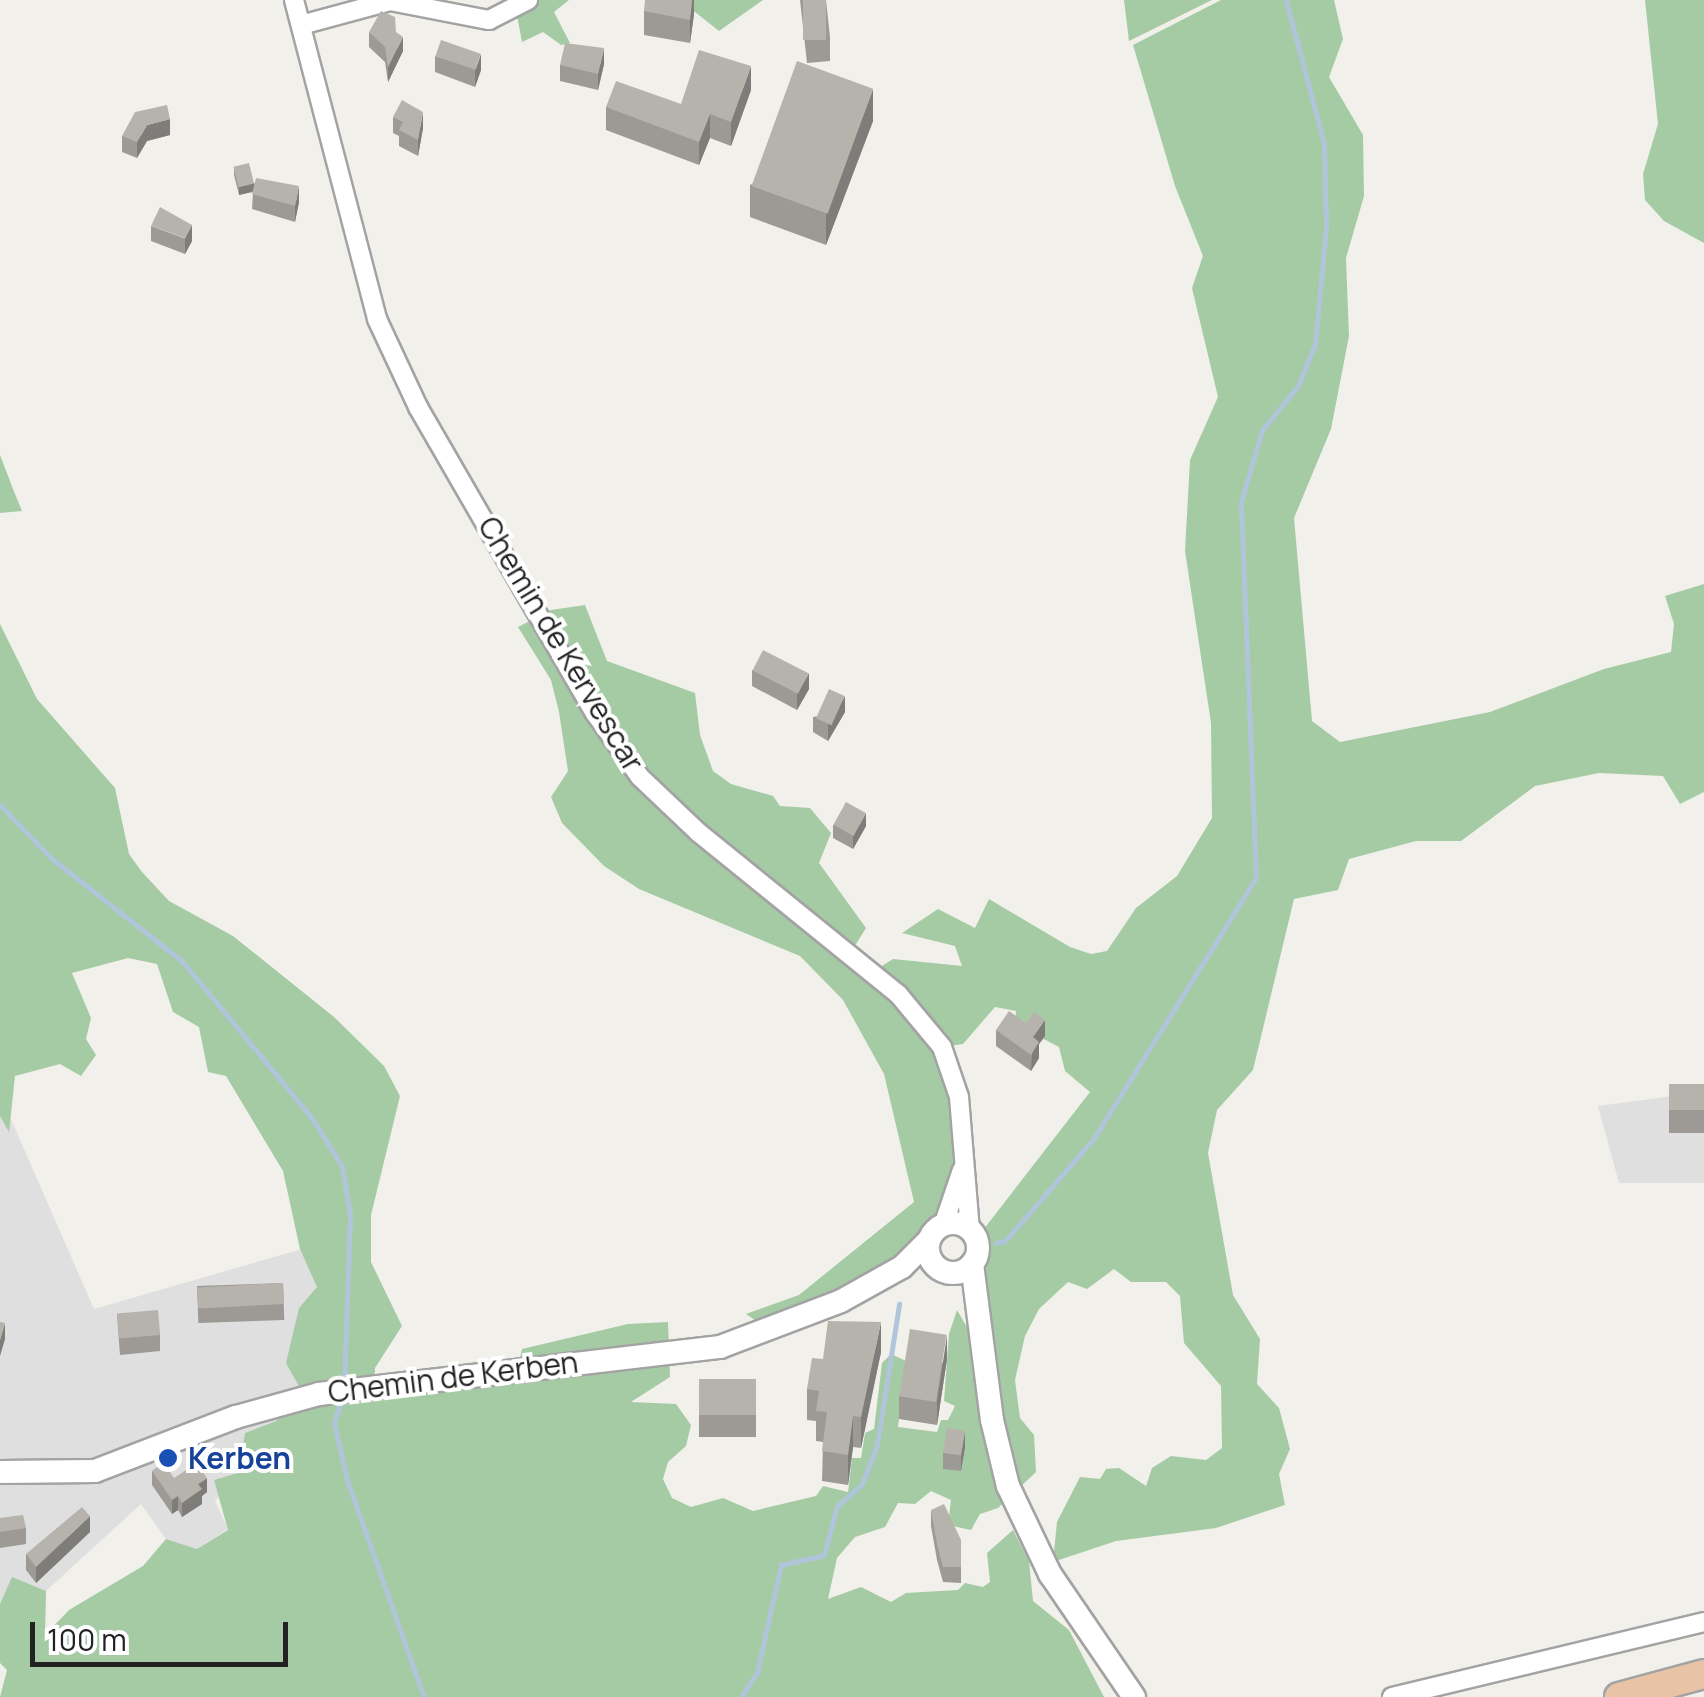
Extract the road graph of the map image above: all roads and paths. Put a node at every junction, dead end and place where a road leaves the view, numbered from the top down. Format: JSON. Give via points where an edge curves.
{"nodes":[{"id":1,"x":294,"y":0,"type":"edge"},
{"id":2,"x":528,"y":0,"type":"edge"},
{"id":3,"x":301,"y":25,"type":"junction"},
{"id":4,"x":964,"y":1160,"type":"junction"},
{"id":5,"x":970,"y":1230,"type":"junction"},
{"id":6,"x":936,"y":1234,"type":"junction"},
{"id":7,"x":902,"y":1267,"type":"junction"},
{"id":8,"x":953,"y":1267,"type":"junction"},
{"id":9,"x":0,"y":1472,"type":"edge"},
{"id":10,"x":1704,"y":1622,"type":"edge"},
{"id":11,"x":1704,"y":1674,"type":"edge"},
{"id":12,"x":1134,"y":1697,"type":"edge"},
{"id":13,"x":1392,"y":1697,"type":"edge"},
{"id":14,"x":1619,"y":1697,"type":"edge"}],
"edges":[{"from":1,"to":3,"type":"street","name":"Chemin de Kervescar"},
{"from":2,"to":3,"type":"street","via":[[489,20],[390,1]]},
{"from":3,"to":4,"type":"street","name":"Chemin de Kervescar","via":[[387,346],[575,679],[666,804],[921,1018],[956,1082]]},
{"from":4,"to":5,"type":"street","name":"Chemin de Kervescar"},
{"from":4,"to":6,"type":"street","name":"Chemin de Kervescar"},
{"from":5,"to":6,"type":"street"},
{"from":5,"to":8,"type":"street","via":[[978,1247]]},
{"from":6,"to":7,"type":"street","name":"Chemin de Kerben"},
{"from":6,"to":8,"type":"street"},
{"from":7,"to":8,"type":"street","name":"Chemin de Kerben"},
{"from":7,"to":9,"type":"street","name":"Chemin de Kerben","via":[[808,1318],[720,1347],[319,1394],[236,1417],[95,1471]]},
{"from":8,"to":12,"type":"street","via":[[976,1299],[996,1443],[1012,1496],[1050,1574]]},
{"from":10,"to":13,"type":"street"},
{"from":11,"to":14,"type":"highway"}]}
